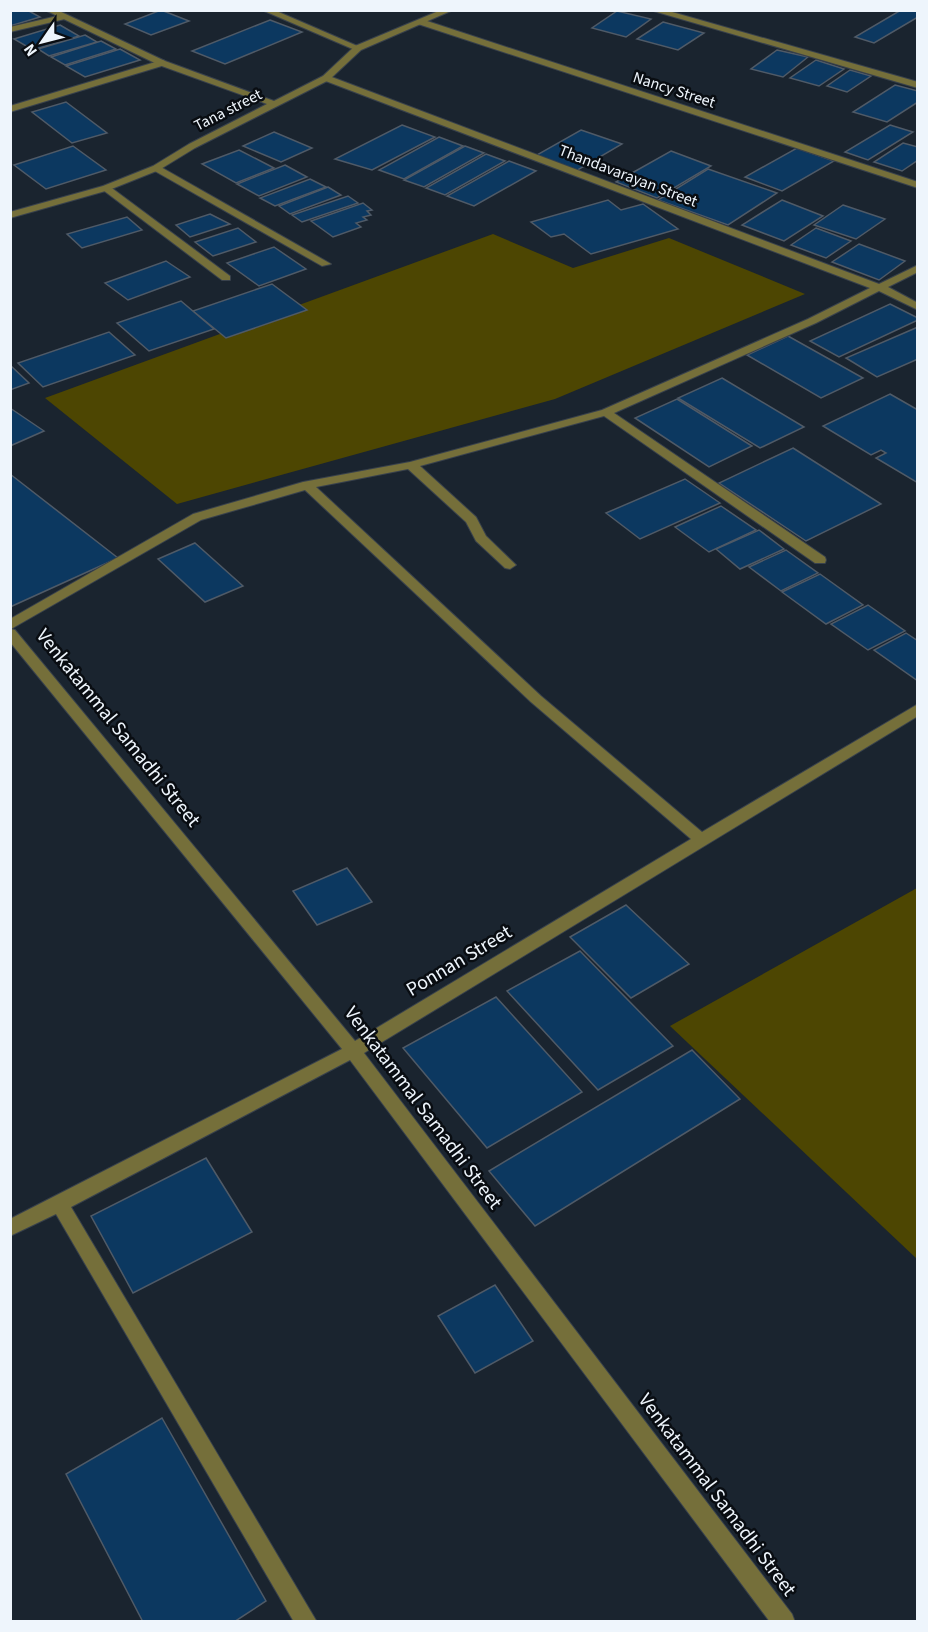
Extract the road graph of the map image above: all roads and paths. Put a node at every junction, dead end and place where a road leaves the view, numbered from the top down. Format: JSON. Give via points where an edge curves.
{"nodes":[{"id":1,"x":49,"y":10,"type":"edge"},
{"id":2,"x":266,"y":10,"type":"edge"},
{"id":3,"x":449,"y":10,"type":"edge"},
{"id":4,"x":654,"y":10,"type":"edge"},
{"id":5,"x":62,"y":17,"type":"junction"},
{"id":6,"x":421,"y":22,"type":"junction"},
{"id":7,"x":10,"y":30,"type":"edge"},
{"id":8,"x":358,"y":48,"type":"junction"},
{"id":9,"x":162,"y":63,"type":"junction"},
{"id":10,"x":326,"y":78,"type":"junction"},
{"id":11,"x":918,"y":85,"type":"edge"},
{"id":12,"x":274,"y":104,"type":"junction"},
{"id":13,"x":10,"y":109,"type":"edge"},
{"id":14,"x":156,"y":168,"type":"junction"},
{"id":15,"x":918,"y":185,"type":"edge"},
{"id":16,"x":106,"y":188,"type":"junction"},
{"id":17,"x":10,"y":215,"type":"edge"},
{"id":18,"x":326,"y":264,"type":"dead end"},
{"id":19,"x":918,"y":268,"type":"edge"},
{"id":20,"x":226,"y":278,"type":"dead end"},
{"id":21,"x":881,"y":288,"type":"junction"},
{"id":22,"x":918,"y":307,"type":"edge"},
{"id":23,"x":606,"y":412,"type":"junction"},
{"id":24,"x":411,"y":465,"type":"junction"},
{"id":25,"x":307,"y":485,"type":"junction"},
{"id":26,"x":820,"y":560,"type":"dead end"},
{"id":27,"x":510,"y":565,"type":"dead end"},
{"id":28,"x":10,"y":625,"type":"edge"},
{"id":29,"x":10,"y":633,"type":"edge"},
{"id":30,"x":918,"y":709,"type":"edge"},
{"id":31,"x":700,"y":839,"type":"junction"},
{"id":32,"x":353,"y":1051,"type":"junction"},
{"id":33,"x":60,"y":1204,"type":"junction"},
{"id":34,"x":10,"y":1228,"type":"edge"},
{"id":35,"x":306,"y":1622,"type":"edge"},
{"id":36,"x":784,"y":1622,"type":"edge"}],
"edges":[{"from":1,"to":5,"type":"street"},
{"from":2,"to":8,"type":"street"},
{"from":3,"to":6,"type":"street","name":"Tana street"},
{"from":4,"to":11,"type":"street"},
{"from":5,"to":7,"type":"street"},
{"from":5,"to":9,"type":"street"},
{"from":6,"to":8,"type":"street","name":"Tana street"},
{"from":6,"to":15,"type":"street","name":"Nancy Street"},
{"from":8,"to":10,"type":"street","name":"Tana street"},
{"from":9,"to":12,"type":"street"},
{"from":9,"to":13,"type":"street"},
{"from":10,"to":12,"type":"street","name":"Tana street"},
{"from":10,"to":21,"type":"street","name":"Thandavarayan Street"},
{"from":12,"to":14,"type":"street","name":"Tana street"},
{"from":14,"to":16,"type":"street","name":"Tana street"},
{"from":14,"to":18,"type":"street"},
{"from":16,"to":17,"type":"street","name":"Tana street"},
{"from":16,"to":20,"type":"street"},
{"from":19,"to":21,"type":"street"},
{"from":21,"to":22,"type":"street","name":"Thandavarayan Street"},
{"from":21,"to":23,"type":"street"},
{"from":23,"to":24,"type":"street"},
{"from":23,"to":26,"type":"street"},
{"from":24,"to":25,"type":"street"},
{"from":24,"to":27,"type":"street","via":[[472,520],[480,538]]},
{"from":25,"to":28,"type":"street","via":[[197,517]]},
{"from":25,"to":31,"type":"street","via":[[536,699]]},
{"from":29,"to":32,"type":"street","name":"Venkatammal Samadhi Street"},
{"from":30,"to":31,"type":"street","name":"Ponnan Street"},
{"from":31,"to":32,"type":"street","name":"Ponnan Street"},
{"from":32,"to":33,"type":"street","name":"Ponnan Street"},
{"from":32,"to":36,"type":"street","name":"Venkatammal Samadhi Street"},
{"from":33,"to":34,"type":"street","name":"Ponnan Street"},
{"from":33,"to":35,"type":"street"}]}
